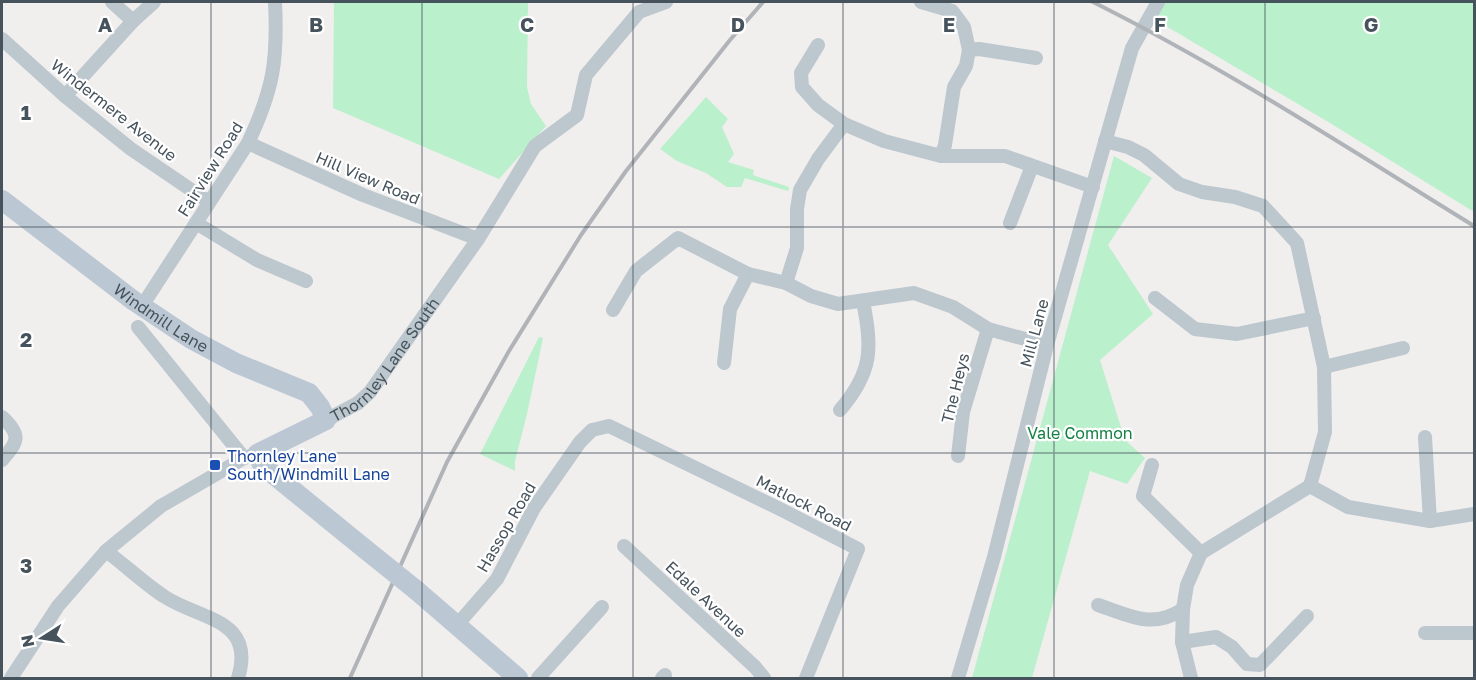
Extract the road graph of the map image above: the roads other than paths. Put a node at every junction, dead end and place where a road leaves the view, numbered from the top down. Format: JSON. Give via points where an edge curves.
{"nodes":[{"id":1,"x":112,"y":2,"type":"edge"},
{"id":2,"x":154,"y":2,"type":"edge"},
{"id":3,"x":275,"y":2,"type":"edge"},
{"id":4,"x":666,"y":2,"type":"edge"},
{"id":5,"x":921,"y":2,"type":"edge"},
{"id":6,"x":1158,"y":2,"type":"edge"},
{"id":7,"x":133,"y":21,"type":"junction"},
{"id":8,"x":2,"y":39,"type":"edge"},
{"id":9,"x":818,"y":45,"type":"dead end"},
{"id":10,"x":969,"y":50,"type":"junction"},
{"id":11,"x":1036,"y":58,"type":"dead end"},
{"id":12,"x":65,"y":96,"type":"junction"},
{"id":13,"x":844,"y":124,"type":"junction"},
{"id":14,"x":1105,"y":141,"type":"junction"},
{"id":15,"x":248,"y":144,"type":"junction"},
{"id":16,"x":941,"y":156,"type":"junction"},
{"id":17,"x":1032,"y":166,"type":"junction"},
{"id":18,"x":1093,"y":187,"type":"junction"},
{"id":19,"x":2,"y":200,"type":"edge"},
{"id":20,"x":209,"y":202,"type":"junction"},
{"id":21,"x":196,"y":223,"type":"junction"},
{"id":22,"x":1011,"y":223,"type":"dead end"},
{"id":23,"x":478,"y":239,"type":"junction"},
{"id":24,"x":748,"y":273,"type":"junction"},
{"id":25,"x":306,"y":281,"type":"dead end"},
{"id":26,"x":786,"y":283,"type":"junction"},
{"id":27,"x":1155,"y":298,"type":"dead end"},
{"id":28,"x":863,"y":302,"type":"junction"},
{"id":29,"x":142,"y":306,"type":"junction"},
{"id":30,"x":613,"y":310,"type":"dead end"},
{"id":31,"x":1314,"y":318,"type":"junction"},
{"id":32,"x":138,"y":327,"type":"dead end"},
{"id":33,"x":988,"y":329,"type":"junction"},
{"id":34,"x":1047,"y":345,"type":"junction"},
{"id":35,"x":1403,"y":348,"type":"dead end"},
{"id":36,"x":724,"y":363,"type":"dead end"},
{"id":37,"x":1324,"y":368,"type":"junction"},
{"id":38,"x":840,"y":410,"type":"dead end"},
{"id":39,"x":2,"y":417,"type":"edge"},
{"id":40,"x":326,"y":420,"type":"junction"},
{"id":41,"x":609,"y":426,"type":"joint"},
{"id":42,"x":1425,"y":437,"type":"dead end"},
{"id":43,"x":250,"y":456,"type":"junction"},
{"id":44,"x":958,"y":456,"type":"dead end"},
{"id":45,"x":2,"y":460,"type":"edge"},
{"id":46,"x":1152,"y":465,"type":"dead end"},
{"id":47,"x":1310,"y":486,"type":"junction"},
{"id":48,"x":1474,"y":514,"type":"edge"},
{"id":49,"x":1430,"y":521,"type":"junction"},
{"id":50,"x":624,"y":546,"type":"dead end"},
{"id":51,"x":106,"y":551,"type":"junction"},
{"id":52,"x":1201,"y":553,"type":"junction"},
{"id":53,"x":1098,"y":605,"type":"dead end"},
{"id":54,"x":602,"y":608,"type":"dead end"},
{"id":55,"x":1183,"y":609,"type":"junction"},
{"id":56,"x":1307,"y":616,"type":"dead end"},
{"id":57,"x":457,"y":625,"type":"junction"},
{"id":58,"x":1425,"y":633,"type":"dead end"},
{"id":59,"x":1474,"y":633,"type":"edge"},
{"id":60,"x":1182,"y":642,"type":"junction"},
{"id":61,"x":11,"y":678,"type":"edge"},
{"id":62,"x":238,"y":678,"type":"edge"},
{"id":63,"x":518,"y":678,"type":"edge"},
{"id":64,"x":537,"y":678,"type":"edge"},
{"id":65,"x":764,"y":678,"type":"edge"},
{"id":66,"x":806,"y":678,"type":"edge"},
{"id":67,"x":958,"y":678,"type":"edge"},
{"id":68,"x":1191,"y":678,"type":"edge"}],
"edges":[{"from":1,"to":7,"type":"street"},
{"from":2,"to":7,"type":"street"},
{"from":3,"to":15,"type":"street","name":"Fairview Road","via":[[274,71]]},
{"from":4,"to":23,"type":"street","name":"Thornley Lane South","via":[[639,12],[586,75],[577,115],[535,146]]},
{"from":5,"to":10,"type":"street","via":[[952,11],[964,27]]},
{"from":6,"to":14,"type":"street","name":"Mill Lane","via":[[1132,48]]},
{"from":7,"to":12,"type":"street"},
{"from":8,"to":12,"type":"street","name":"Windermere Avenue"},
{"from":9,"to":13,"type":"street","via":[[801,73],[802,87]]},
{"from":10,"to":11,"type":"street"},
{"from":10,"to":16,"type":"street","via":[[966,66],[954,87]]},
{"from":12,"to":20,"type":"street","name":"Windermere Avenue","via":[[131,149]]},
{"from":13,"to":16,"type":"street","via":[[884,141]]},
{"from":13,"to":26,"type":"street","via":[[800,190],[797,248]]},
{"from":14,"to":18,"type":"street","name":"Mill Lane"},
{"from":14,"to":31,"type":"street","via":[[1144,155],[1179,184],[1263,206],[1296,243]]},
{"from":15,"to":20,"type":"street","name":"Fairview Road"},
{"from":15,"to":23,"type":"street","name":"Hill View Road","via":[[363,195]]},
{"from":16,"to":17,"type":"street","via":[[1005,156]]},
{"from":17,"to":18,"type":"street"},
{"from":17,"to":22,"type":"street"},
{"from":18,"to":34,"type":"street","name":"Mill Lane"},
{"from":19,"to":29,"type":"street","name":"Windmill Lane"},
{"from":20,"to":21,"type":"street","name":"Fairview Road"},
{"from":21,"to":25,"type":"street","via":[[257,260]]},
{"from":21,"to":29,"type":"street","name":"Fairview Road"},
{"from":23,"to":40,"type":"street","name":"Thornley Lane South","via":[[370,392]]},
{"from":24,"to":26,"type":"street"},
{"from":24,"to":30,"type":"street","via":[[678,238],[636,272]]},
{"from":24,"to":36,"type":"street","via":[[730,309]]},
{"from":26,"to":28,"type":"street","via":[[838,304]]},
{"from":27,"to":31,"type":"street","via":[[1195,329],[1237,334]]},
{"from":28,"to":33,"type":"street","via":[[914,293],[953,307]]},
{"from":28,"to":38,"type":"street","via":[[870,354],[863,376]]},
{"from":29,"to":40,"type":"street","name":"Windmill Lane","via":[[236,363],[309,393]]},
{"from":31,"to":37,"type":"street"},
{"from":32,"to":43,"type":"street"},
{"from":33,"to":34,"type":"street"},
{"from":33,"to":44,"type":"street","name":"The Heys","via":[[963,412]]},
{"from":34,"to":67,"type":"street","name":"Mill Lane","via":[[994,557]]},
{"from":35,"to":37,"type":"street"},
{"from":37,"to":47,"type":"street","via":[[1325,432]]},
{"from":39,"to":45,"type":"street","via":[[14,430],[16,440]]},
{"from":40,"to":43,"type":"street","name":"Thornley Lane South"},
{"from":41,"to":57,"type":"street","name":"Hassop Road","via":[[592,430],[580,442],[534,508],[497,579]]},
{"from":41,"to":66,"type":"street","name":"Matlock Road","via":[[858,549]]},
{"from":42,"to":49,"type":"street"},
{"from":43,"to":51,"type":"street","name":"Thornley Lane South","via":[[161,506]]},
{"from":43,"to":57,"type":"street","bridge":true},
{"from":46,"to":52,"type":"street","via":[[1143,496]]},
{"from":47,"to":49,"type":"street","via":[[1348,507]]},
{"from":47,"to":52,"type":"street"},
{"from":48,"to":49,"type":"street"},
{"from":50,"to":65,"type":"street","name":"Edale Avenue"},
{"from":51,"to":61,"type":"street","name":"Thornley Lane South","via":[[58,606]]},
{"from":51,"to":62,"type":"street","via":[[166,598],[231,630],[241,648],[243,662]]},
{"from":52,"to":55,"type":"street","via":[[1187,585]]},
{"from":53,"to":55,"type":"street","via":[[1147,621],[1171,618]]},
{"from":54,"to":64,"type":"street"},
{"from":55,"to":60,"type":"street"},
{"from":56,"to":60,"type":"street","via":[[1260,665],[1247,664],[1216,637]]},
{"from":57,"to":63,"type":"street"},
{"from":58,"to":59,"type":"street"},
{"from":60,"to":68,"type":"street"}]}
